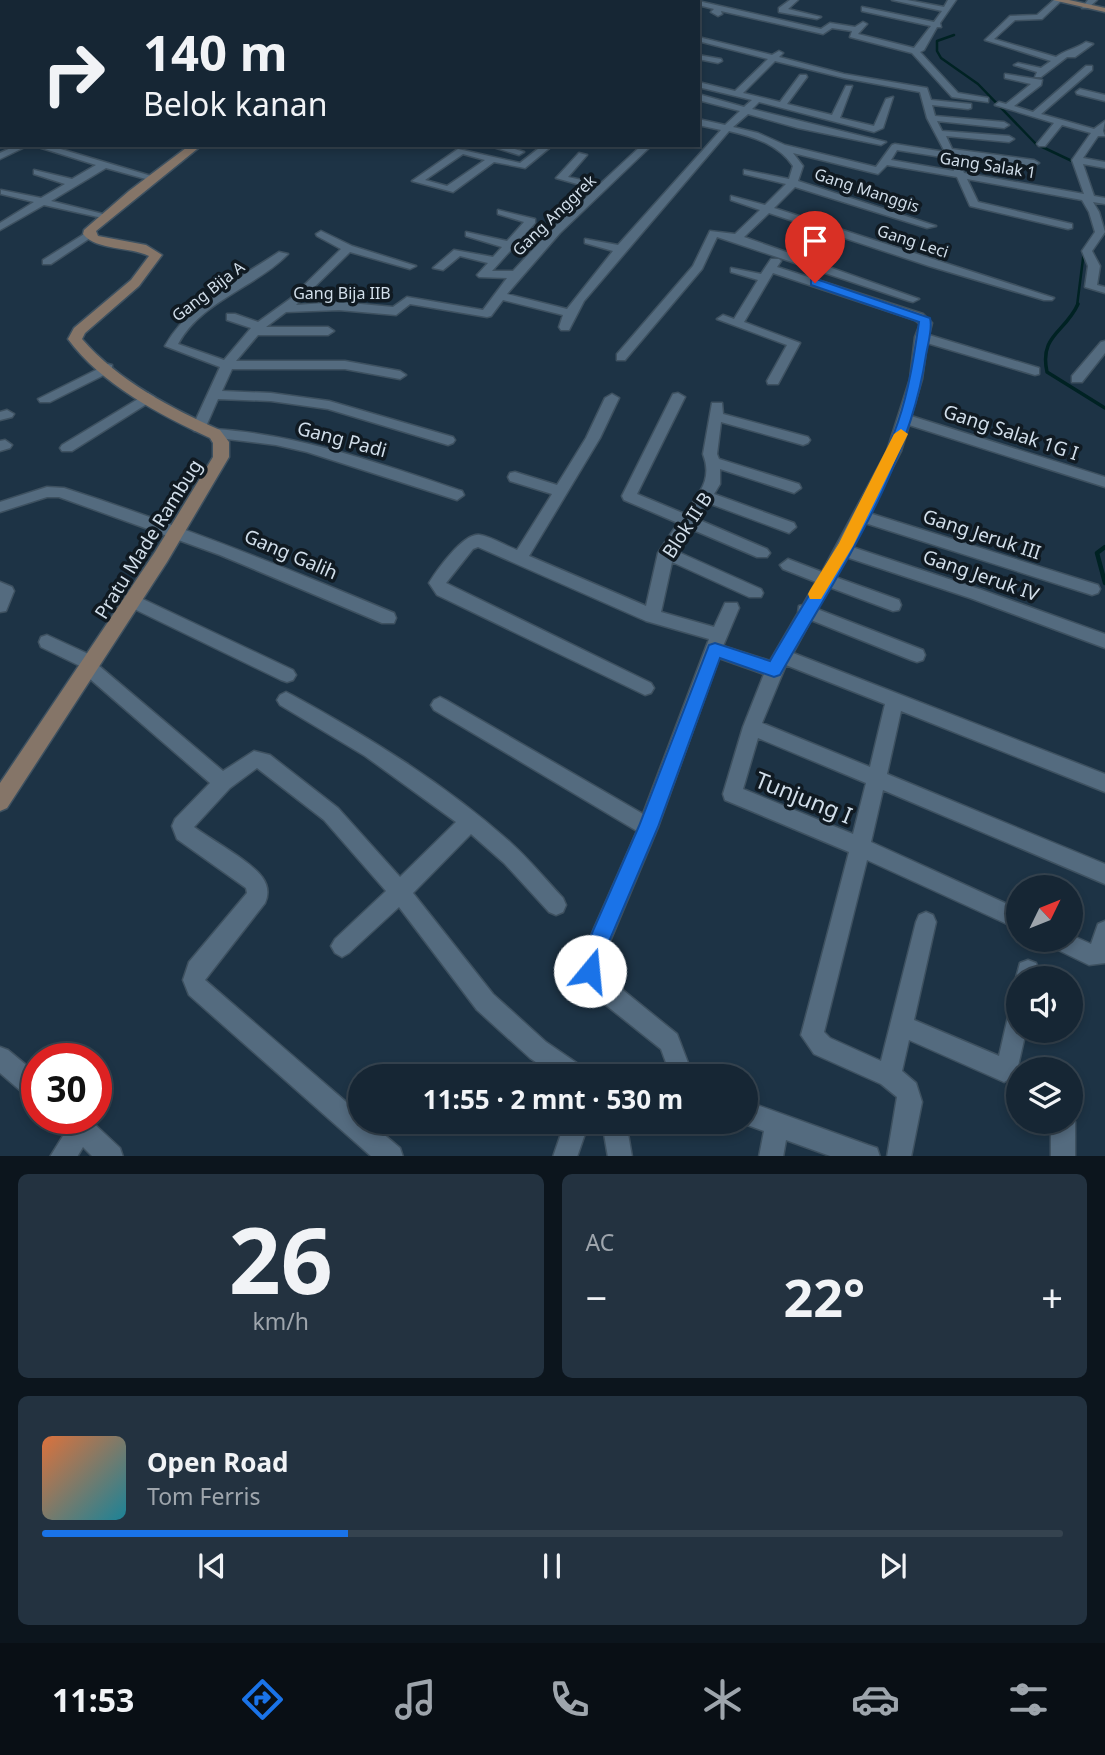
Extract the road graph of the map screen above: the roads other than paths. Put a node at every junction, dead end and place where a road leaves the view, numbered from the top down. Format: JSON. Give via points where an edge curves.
{"nodes":[{"id":1,"x":794,"y":0,"type":"edge"},
{"id":2,"x":875,"y":0,"type":"edge"},
{"id":3,"x":896,"y":0,"type":"edge"},
{"id":4,"x":952,"y":0,"type":"edge"},
{"id":5,"x":1058,"y":0,"type":"edge"},
{"id":6,"x":1093,"y":0,"type":"edge"},
{"id":7,"x":908,"y":1,"type":"edge"},
{"id":8,"x":700,"y":3,"type":"edge"},
{"id":9,"x":1085,"y":6,"type":"junction"},
{"id":10,"x":720,"y":8,"type":"junction"},
{"id":11,"x":947,"y":10,"type":"junction"},
{"id":12,"x":1105,"y":10,"type":"edge"},
{"id":13,"x":817,"y":17,"type":"dead end"},
{"id":14,"x":938,"y":25,"type":"junction"},
{"id":15,"x":798,"y":36,"type":"dead end"},
{"id":16,"x":700,"y":39,"type":"edge"},
{"id":17,"x":1089,"y":44,"type":"dead end"},
{"id":18,"x":780,"y":51,"type":"dead end"},
{"id":19,"x":915,"y":51,"type":"junction"},
{"id":20,"x":700,"y":57,"type":"edge"},
{"id":21,"x":772,"y":59,"type":"junction"},
{"id":22,"x":1057,"y":60,"type":"junction"},
{"id":23,"x":718,"y":61,"type":"dead end"},
{"id":24,"x":1018,"y":65,"type":"dead end"},
{"id":25,"x":1089,"y":68,"type":"dead end"},
{"id":26,"x":710,"y":74,"type":"dead end"},
{"id":27,"x":1008,"y":76,"type":"dead end"},
{"id":28,"x":803,"y":77,"type":"dead end"},
{"id":29,"x":1039,"y":78,"type":"junction"},
{"id":30,"x":700,"y":85,"type":"edge"},
{"id":31,"x":1003,"y":85,"type":"dead end"},
{"id":32,"x":849,"y":88,"type":"dead end"},
{"id":33,"x":1028,"y":92,"type":"junction"},
{"id":34,"x":1080,"y":92,"type":"dead end"},
{"id":35,"x":737,"y":94,"type":"junction"},
{"id":36,"x":700,"y":98,"type":"edge"},
{"id":37,"x":758,"y":99,"type":"junction"},
{"id":38,"x":890,"y":99,"type":"dead end"},
{"id":39,"x":1105,"y":99,"type":"edge"},
{"id":40,"x":928,"y":102,"type":"junction"},
{"id":41,"x":782,"y":105,"type":"junction"},
{"id":42,"x":996,"y":105,"type":"junction"},
{"id":43,"x":748,"y":111,"type":"junction"},
{"id":44,"x":1034,"y":115,"type":"junction"},
{"id":45,"x":835,"y":118,"type":"junction"},
{"id":46,"x":931,"y":118,"type":"junction"},
{"id":47,"x":700,"y":122,"type":"edge"},
{"id":48,"x":1060,"y":122,"type":"junction"},
{"id":49,"x":1105,"y":124,"type":"edge"},
{"id":50,"x":1004,"y":125,"type":"dead end"},
{"id":51,"x":726,"y":129,"type":"junction"},
{"id":52,"x":938,"y":133,"type":"junction"},
{"id":53,"x":1100,"y":134,"type":"edge"},
{"id":54,"x":1009,"y":139,"type":"dead end"},
{"id":55,"x":881,"y":142,"type":"dead end"},
{"id":56,"x":1042,"y":144,"type":"dead end"},
{"id":57,"x":20,"y":147,"type":"edge"},
{"id":58,"x":43,"y":147,"type":"edge"},
{"id":59,"x":194,"y":147,"type":"edge"},
{"id":60,"x":499,"y":147,"type":"edge"},
{"id":61,"x":546,"y":147,"type":"edge"},
{"id":62,"x":646,"y":147,"type":"edge"},
{"id":63,"x":786,"y":148,"type":"junction"},
{"id":64,"x":519,"y":152,"type":"dead end"},
{"id":65,"x":951,"y":153,"type":"junction"},
{"id":66,"x":1,"y":155,"type":"edge"},
{"id":67,"x":582,"y":155,"type":"dead end"},
{"id":68,"x":492,"y":159,"type":"junction"},
{"id":69,"x":1077,"y":160,"type":"junction"},
{"id":70,"x":887,"y":162,"type":"junction"},
{"id":71,"x":1034,"y":163,"type":"dead end"},
{"id":72,"x":105,"y":164,"type":"junction"},
{"id":73,"x":1105,"y":165,"type":"edge"},
{"id":74,"x":37,"y":172,"type":"dead end"},
{"id":75,"x":747,"y":172,"type":"dead end"},
{"id":76,"x":963,"y":177,"type":"junction"},
{"id":77,"x":153,"y":178,"type":"junction"},
{"id":78,"x":74,"y":183,"type":"junction"},
{"id":79,"x":793,"y":183,"type":"junction"},
{"id":80,"x":604,"y":188,"type":"junction"},
{"id":81,"x":5,"y":192,"type":"dead end"},
{"id":82,"x":1087,"y":197,"type":"junction"},
{"id":83,"x":735,"y":198,"type":"dead end"},
{"id":84,"x":42,"y":201,"type":"junction"},
{"id":85,"x":1105,"y":201,"type":"edge"},
{"id":86,"x":769,"y":209,"type":"junction"},
{"id":87,"x":502,"y":212,"type":"dead end"},
{"id":88,"x":103,"y":217,"type":"junction"},
{"id":89,"x":931,"y":226,"type":"dead end"},
{"id":90,"x":1068,"y":226,"type":"dead end"},
{"id":91,"x":0,"y":227,"type":"edge"},
{"id":92,"x":486,"y":227,"type":"dead end"},
{"id":93,"x":89,"y":234,"type":"junction"},
{"id":94,"x":321,"y":234,"type":"dead end"},
{"id":95,"x":470,"y":234,"type":"dead end"},
{"id":96,"x":737,"y":238,"type":"junction"},
{"id":97,"x":513,"y":240,"type":"junction"},
{"id":98,"x":589,"y":241,"type":"dead end"},
{"id":99,"x":348,"y":248,"type":"junction"},
{"id":100,"x":620,"y":249,"type":"junction"},
{"id":101,"x":780,"y":253,"type":"junction"},
{"id":102,"x":283,"y":254,"type":"dead end"},
{"id":103,"x":494,"y":261,"type":"junction"},
{"id":104,"x":47,"y":262,"type":"dead end"},
{"id":105,"x":410,"y":266,"type":"dead end"},
{"id":106,"x":439,"y":268,"type":"dead end"},
{"id":107,"x":735,"y":270,"type":"dead end"},
{"id":108,"x":767,"y":273,"type":"junction"},
{"id":109,"x":516,"y":274,"type":"junction"},
{"id":110,"x":1105,"y":290,"type":"edge"},
{"id":111,"x":500,"y":296,"type":"junction"},
{"id":112,"x":1048,"y":298,"type":"dead end"},
{"id":113,"x":913,"y":299,"type":"dead end"},
{"id":114,"x":284,"y":309,"type":"junction"},
{"id":115,"x":483,"y":312,"type":"joint"},
{"id":116,"x":570,"y":313,"type":"junction"},
{"id":117,"x":231,"y":317,"type":"dead end"},
{"id":118,"x":723,"y":319,"type":"dead end"},
{"id":119,"x":737,"y":323,"type":"junction"},
{"id":120,"x":565,"y":327,"type":"dead end"},
{"id":121,"x":258,"y":329,"type":"junction"},
{"id":122,"x":328,"y":331,"type":"dead end"},
{"id":123,"x":921,"y":337,"type":"junction"},
{"id":124,"x":1105,"y":345,"type":"edge"},
{"id":125,"x":621,"y":356,"type":"dead end"},
{"id":126,"x":228,"y":365,"type":"junction"},
{"id":127,"x":108,"y":368,"type":"junction"},
{"id":128,"x":1035,"y":371,"type":"dead end"},
{"id":129,"x":400,"y":375,"type":"dead end"},
{"id":130,"x":1077,"y":379,"type":"dead end"},
{"id":131,"x":773,"y":381,"type":"dead end"},
{"id":132,"x":216,"y":395,"type":"junction"},
{"id":133,"x":148,"y":397,"type":"junction"},
{"id":134,"x":678,"y":397,"type":"dead end"},
{"id":135,"x":45,"y":398,"type":"dead end"},
{"id":136,"x":612,"y":398,"type":"dead end"},
{"id":137,"x":906,"y":419,"type":"junction"},
{"id":138,"x":199,"y":428,"type":"junction"},
{"id":139,"x":215,"y":434,"type":"junction"},
{"id":140,"x":448,"y":440,"type":"dead end"},
{"id":141,"x":803,"y":440,"type":"dead end"},
{"id":142,"x":67,"y":448,"type":"dead end"},
{"id":143,"x":713,"y":462,"type":"junction"},
{"id":144,"x":515,"y":477,"type":"dead end"},
{"id":145,"x":1105,"y":482,"type":"edge"},
{"id":146,"x":794,"y":488,"type":"dead end"},
{"id":147,"x":562,"y":492,"type":"junction"},
{"id":148,"x":457,"y":495,"type":"dead end"},
{"id":149,"x":705,"y":496,"type":"junction"},
{"id":150,"x":0,"y":507,"type":"edge"},
{"id":151,"x":861,"y":516,"type":"junction"},
{"id":152,"x":685,"y":522,"type":"junction"},
{"id":153,"x":789,"y":527,"type":"dead end"},
{"id":154,"x":177,"y":531,"type":"junction"},
{"id":155,"x":842,"y":551,"type":"junction"},
{"id":156,"x":666,"y":553,"type":"junction"},
{"id":157,"x":762,"y":553,"type":"dead end"},
{"id":158,"x":519,"y":560,"type":"junction"},
{"id":159,"x":788,"y":565,"type":"dead end"},
{"id":160,"x":825,"y":579,"type":"junction"},
{"id":161,"x":0,"y":588,"type":"edge"},
{"id":162,"x":1092,"y":589,"type":"dead end"},
{"id":163,"x":755,"y":593,"type":"dead end"},
{"id":164,"x":132,"y":600,"type":"junction"},
{"id":165,"x":893,"y":605,"type":"dead end"},
{"id":166,"x":0,"y":606,"type":"edge"},
{"id":167,"x":731,"y":608,"type":"dead end"},
{"id":168,"x":806,"y":611,"type":"junction"},
{"id":169,"x":652,"y":616,"type":"junction"},
{"id":170,"x":388,"y":618,"type":"dead end"},
{"id":171,"x":1105,"y":641,"type":"edge"},
{"id":172,"x":47,"y":642,"type":"dead end"},
{"id":173,"x":717,"y":642,"type":"junction"},
{"id":174,"x":916,"y":655,"type":"dead end"},
{"id":175,"x":778,"y":663,"type":"junction"},
{"id":176,"x":90,"y":665,"type":"junction"},
{"id":177,"x":287,"y":675,"type":"dead end"},
{"id":178,"x":645,"y":688,"type":"dead end"},
{"id":179,"x":286,"y":701,"type":"dead end"},
{"id":180,"x":894,"y":702,"type":"junction"},
{"id":181,"x":440,"y":705,"type":"dead end"},
{"id":182,"x":752,"y":727,"type":"junction"},
{"id":183,"x":875,"y":778,"type":"junction"},
{"id":184,"x":223,"y":782,"type":"junction"},
{"id":185,"x":1105,"y":783,"type":"edge"},
{"id":186,"x":0,"y":800,"type":"edge"},
{"id":187,"x":470,"y":821,"type":"junction"},
{"id":188,"x":648,"y":827,"type":"junction"},
{"id":189,"x":859,"y":846,"type":"junction"},
{"id":190,"x":1105,"y":874,"type":"edge"},
{"id":191,"x":400,"y":892,"type":"junction"},
{"id":192,"x":556,"y":905,"type":"dead end"},
{"id":193,"x":1006,"y":913,"type":"edge"},
{"id":194,"x":926,"y":922,"type":"dead end"},
{"id":195,"x":1105,"y":930,"type":"edge"},
{"id":196,"x":342,"y":946,"type":"dead end"},
{"id":197,"x":1083,"y":951,"type":"edge"},
{"id":198,"x":902,"y":1026,"type":"junction"},
{"id":199,"x":1013,"y":1043,"type":"edge"},
{"id":200,"x":0,"y":1058,"type":"edge"},
{"id":201,"x":558,"y":1064,"type":"edge"},
{"id":202,"x":677,"y":1064,"type":"edge"},
{"id":203,"x":21,"y":1076,"type":"edge"},
{"id":204,"x":890,"y":1076,"type":"junction"},
{"id":205,"x":758,"y":1118,"type":"edge"},
{"id":206,"x":777,"y":1126,"type":"junction"},
{"id":207,"x":71,"y":1134,"type":"edge"},
{"id":208,"x":87,"y":1134,"type":"edge"},
{"id":209,"x":573,"y":1134,"type":"edge"},
{"id":210,"x":616,"y":1134,"type":"edge"},
{"id":211,"x":1063,"y":1134,"type":"edge"},
{"id":212,"x":832,"y":1151,"type":"edge"},
{"id":213,"x":62,"y":1156,"type":"edge"},
{"id":214,"x":110,"y":1156,"type":"edge"},
{"id":215,"x":390,"y":1156,"type":"edge"},
{"id":216,"x":565,"y":1156,"type":"edge"},
{"id":217,"x":620,"y":1156,"type":"edge"},
{"id":218,"x":771,"y":1156,"type":"edge"},
{"id":219,"x":862,"y":1156,"type":"edge"},
{"id":220,"x":899,"y":1156,"type":"edge"},
{"id":221,"x":1063,"y":1156,"type":"edge"}],
"edges":[{"from":1,"to":13,"type":"street","via":[[779,12]]},
{"from":2,"to":14,"type":"street","via":[[865,9]]},
{"from":3,"to":7,"type":"street"},
{"from":4,"to":11,"type":"street"},
{"from":5,"to":9,"type":"street"},
{"from":5,"to":22,"type":"street","via":[[1039,17],[1013,18],[990,40]]},
{"from":6,"to":9,"type":"street"},
{"from":7,"to":11,"type":"street"},
{"from":8,"to":10,"type":"street"},
{"from":9,"to":12,"type":"street"},
{"from":10,"to":15,"type":"street","via":[[715,13]]},
{"from":10,"to":19,"type":"street","via":[[819,32],[832,22],[860,27],[853,35]]},
{"from":11,"to":14,"type":"street"},
{"from":14,"to":19,"type":"street"},
{"from":16,"to":21,"type":"street"},
{"from":17,"to":22,"type":"street"},
{"from":18,"to":21,"type":"street"},
{"from":19,"to":42,"type":"street","via":[[954,95]]},
{"from":20,"to":23,"type":"street"},
{"from":21,"to":35,"type":"street"},
{"from":21,"to":40,"type":"street","via":[[924,90]]},
{"from":22,"to":29,"type":"street"},
{"from":24,"to":29,"type":"street"},
{"from":25,"to":44,"type":"street"},
{"from":26,"to":30,"type":"street"},
{"from":27,"to":29,"type":"street"},
{"from":28,"to":41,"type":"street"},
{"from":29,"to":33,"type":"street"},
{"from":30,"to":35,"type":"street"},
{"from":31,"to":33,"type":"street"},
{"from":32,"to":45,"type":"street"},
{"from":33,"to":42,"type":"street"},
{"from":34,"to":39,"type":"street"},
{"from":35,"to":37,"type":"street"},
{"from":36,"to":43,"type":"street"},
{"from":37,"to":41,"type":"street"},
{"from":37,"to":43,"type":"street"},
{"from":38,"to":45,"type":"street","via":[[876,129]]},
{"from":40,"to":42,"type":"street"},
{"from":40,"to":46,"type":"street"},
{"from":41,"to":45,"type":"street"},
{"from":42,"to":44,"type":"street"},
{"from":43,"to":51,"type":"street"},
{"from":43,"to":55,"type":"street"},
{"from":44,"to":48,"type":"street"},
{"from":46,"to":50,"type":"street"},
{"from":46,"to":52,"type":"street"},
{"from":47,"to":51,"type":"street"},
{"from":48,"to":53,"type":"street"},
{"from":48,"to":56,"type":"street"},
{"from":49,"to":53,"type":"street"},
{"from":51,"to":63,"type":"street"},
{"from":51,"to":100,"type":"street"},
{"from":52,"to":54,"type":"street"},
{"from":52,"to":65,"type":"street"},
{"from":53,"to":69,"type":"street"},
{"from":57,"to":66,"type":"street"},
{"from":58,"to":72,"type":"street"},
{"from":59,"to":77,"type":"street"},
{"from":60,"to":64,"type":"street"},
{"from":61,"to":68,"type":"street","via":[[522,166]]},
{"from":62,"to":80,"type":"street","name":"Gang Anggrek"},
{"from":63,"to":70,"type":"street","via":[[878,171]]},
{"from":63,"to":79,"type":"street","via":[[798,166]]},
{"from":65,"to":70,"type":"street","via":[[896,147]]},
{"from":65,"to":71,"type":"street"},
{"from":65,"to":76,"type":"street"},
{"from":67,"to":80,"type":"street","via":[[561,178]]},
{"from":68,"to":68,"type":"street","via":[[449,190],[417,181],[461,151]]},
{"from":69,"to":73,"type":"street"},
{"from":69,"to":82,"type":"street"},
{"from":70,"to":76,"type":"street","name":"Gang Salak 1"},
{"from":72,"to":77,"type":"street"},
{"from":72,"to":78,"type":"street"},
{"from":74,"to":78,"type":"street"},
{"from":75,"to":79,"type":"street","name":"Gang Manggis"},
{"from":76,"to":82,"type":"street","name":"Gang Salak 1"},
{"from":76,"to":90,"type":"street","via":[[976,205]]},
{"from":77,"to":88,"type":"street"},
{"from":78,"to":84,"type":"street"},
{"from":79,"to":86,"type":"street"},
{"from":79,"to":89,"type":"street","name":"Gang Manggis"},
{"from":80,"to":109,"type":"street","name":"Gang Anggrek","via":[[556,230]]},
{"from":81,"to":84,"type":"street"},
{"from":82,"to":85,"type":"street","name":"Gang Salak 1"},
{"from":82,"to":110,"type":"street","via":[[1100,232],[1087,251],[1094,266],[1091,287]]},
{"from":83,"to":86,"type":"street","name":"Gang Leci"},
{"from":84,"to":88,"type":"street"},
{"from":84,"to":91,"type":"street"},
{"from":86,"to":96,"type":"street"},
{"from":86,"to":112,"type":"street","name":"Gang Leci"},
{"from":87,"to":97,"type":"street","via":[[531,221]]},
{"from":88,"to":93,"type":"street"},
{"from":92,"to":97,"type":"street"},
{"from":93,"to":104,"type":"street"},
{"from":93,"to":127,"type":"street","via":[[156,254],[135,282],[76,335],[81,348]]},
{"from":94,"to":99,"type":"street"},
{"from":95,"to":97,"type":"street"},
{"from":96,"to":101,"type":"street"},
{"from":96,"to":125,"type":"street","via":[[713,234],[698,267]]},
{"from":97,"to":103,"type":"street"},
{"from":98,"to":100,"type":"street"},
{"from":99,"to":105,"type":"street"},
{"from":99,"to":114,"type":"street"},
{"from":100,"to":116,"type":"street"},
{"from":101,"to":108,"type":"street"},
{"from":101,"to":113,"type":"street"},
{"from":102,"to":126,"type":"street","name":"Gang Bija A","via":[[192,320],[171,344]]},
{"from":103,"to":106,"type":"street","via":[[458,252]]},
{"from":103,"to":109,"type":"street","via":[[484,276]]},
{"from":107,"to":108,"type":"street"},
{"from":108,"to":119,"type":"street"},
{"from":108,"to":123,"type":"street","via":[[923,319]]},
{"from":109,"to":111,"type":"street","name":"Gang Anggrek"},
{"from":111,"to":115,"type":"street","name":"Gang Anggrek"},
{"from":111,"to":116,"type":"street"},
{"from":114,"to":115,"type":"street","name":"Gang Bija IIB","via":[[339,306],[396,311],[407,300]]},
{"from":114,"to":121,"type":"street"},
{"from":116,"to":120,"type":"street"},
{"from":117,"to":121,"type":"street"},
{"from":118,"to":119,"type":"street"},
{"from":119,"to":131,"type":"street","via":[[794,343]]},
{"from":121,"to":122,"type":"street"},
{"from":121,"to":126,"type":"street"},
{"from":123,"to":128,"type":"street"},
{"from":123,"to":137,"type":"street"},
{"from":124,"to":130,"type":"street"},
{"from":126,"to":129,"type":"street","via":[[345,365]]},
{"from":126,"to":132,"type":"street"},
{"from":127,"to":133,"type":"street"},
{"from":127,"to":135,"type":"street"},
{"from":132,"to":138,"type":"street"},
{"from":132,"to":140,"type":"street","via":[[329,405]]},
{"from":133,"to":138,"type":"street"},
{"from":133,"to":142,"type":"street"},
{"from":134,"to":152,"type":"street","via":[[628,495]]},
{"from":136,"to":147,"type":"street"},
{"from":137,"to":145,"type":"street","name":"Gang Salak 1G I"},
{"from":137,"to":151,"type":"street"},
{"from":138,"to":139,"type":"street"},
{"from":139,"to":148,"type":"street","name":"Gang Padi","via":[[249,435],[282,443],[373,466]]},
{"from":139,"to":154,"type":"street","name":"Pratu Made Rambug","via":[[222,457]]},
{"from":141,"to":143,"type":"street","name":"Blok II B","via":[[716,411]]},
{"from":143,"to":146,"type":"street"},
{"from":143,"to":149,"type":"street","name":"Blok II B","via":[[714,481]]},
{"from":144,"to":147,"type":"street"},
{"from":147,"to":158,"type":"street"},
{"from":149,"to":152,"type":"street","name":"Blok II B"},
{"from":149,"to":153,"type":"street"},
{"from":150,"to":154,"type":"street","name":"Gang Galih","via":[[56,491]]},
{"from":151,"to":155,"type":"street"},
{"from":151,"to":162,"type":"street","name":"Gang Jeruk III"},
{"from":152,"to":156,"type":"street","name":"Blok II B"},
{"from":152,"to":157,"type":"street"},
{"from":154,"to":164,"type":"street","name":"Pratu Made Rambug"},
{"from":154,"to":170,"type":"street","name":"Gang Galih"},
{"from":155,"to":160,"type":"street"},
{"from":155,"to":171,"type":"street","name":"Gang Jeruk IV"},
{"from":156,"to":163,"type":"street"},
{"from":156,"to":169,"type":"street","name":"Blok II B"},
{"from":158,"to":169,"type":"street"},
{"from":158,"to":178,"type":"street","via":[[481,541],[471,542],[438,587]]},
{"from":159,"to":160,"type":"street"},
{"from":160,"to":165,"type":"street"},
{"from":160,"to":168,"type":"street"},
{"from":161,"to":166,"type":"street","via":[[6,591]]},
{"from":164,"to":176,"type":"street","name":"Pratu Made Rambug"},
{"from":164,"to":177,"type":"street"},
{"from":167,"to":173,"type":"street"},
{"from":168,"to":174,"type":"street"},
{"from":168,"to":175,"type":"street"},
{"from":169,"to":173,"type":"street"},
{"from":172,"to":176,"type":"street"},
{"from":173,"to":175,"type":"street"},
{"from":173,"to":188,"type":"street"},
{"from":175,"to":180,"type":"street"},
{"from":175,"to":182,"type":"street"},
{"from":176,"to":184,"type":"street"},
{"from":176,"to":186,"type":"street","name":"Pratu Made Rambug"},
{"from":179,"to":187,"type":"street","via":[[364,744]]},
{"from":180,"to":183,"type":"street"},
{"from":180,"to":185,"type":"street"},
{"from":181,"to":188,"type":"street"},
{"from":182,"to":183,"type":"street"},
{"from":182,"to":189,"type":"street","name":"Tunjung I","via":[[733,794]]},
{"from":183,"to":189,"type":"street"},
{"from":183,"to":190,"type":"street"},
{"from":184,"to":191,"type":"street","via":[[254,759],[263,761],[331,814]]},
{"from":184,"to":215,"type":"street","via":[[182,826],[184,832],[253,881],[258,896],[197,970],[194,981]]},
{"from":187,"to":191,"type":"street"},
{"from":187,"to":192,"type":"street"},
{"from":188,"to":202,"type":"street","via":[[590,971],[594,982],[669,1042]]},
{"from":189,"to":193,"type":"street","name":"Tunjung I"},
{"from":189,"to":204,"type":"street","via":[[812,1035],[822,1046]]},
{"from":191,"to":196,"type":"street"},
{"from":191,"to":201,"type":"street","via":[[485,1002]]},
{"from":194,"to":198,"type":"street"},
{"from":195,"to":197,"type":"street","via":[[1099,955]]},
{"from":198,"to":199,"type":"street","via":[[1004,1070]]},
{"from":198,"to":204,"type":"street"},
{"from":200,"to":203,"type":"street"},
{"from":204,"to":220,"type":"street","via":[[908,1091],[910,1102]]},
{"from":205,"to":206,"type":"street"},
{"from":206,"to":212,"type":"street"},
{"from":206,"to":218,"type":"street"},
{"from":207,"to":213,"type":"street"},
{"from":208,"to":214,"type":"street"},
{"from":209,"to":216,"type":"street"},
{"from":210,"to":217,"type":"street"},
{"from":211,"to":221,"type":"street"},
{"from":212,"to":219,"type":"street"}]}
